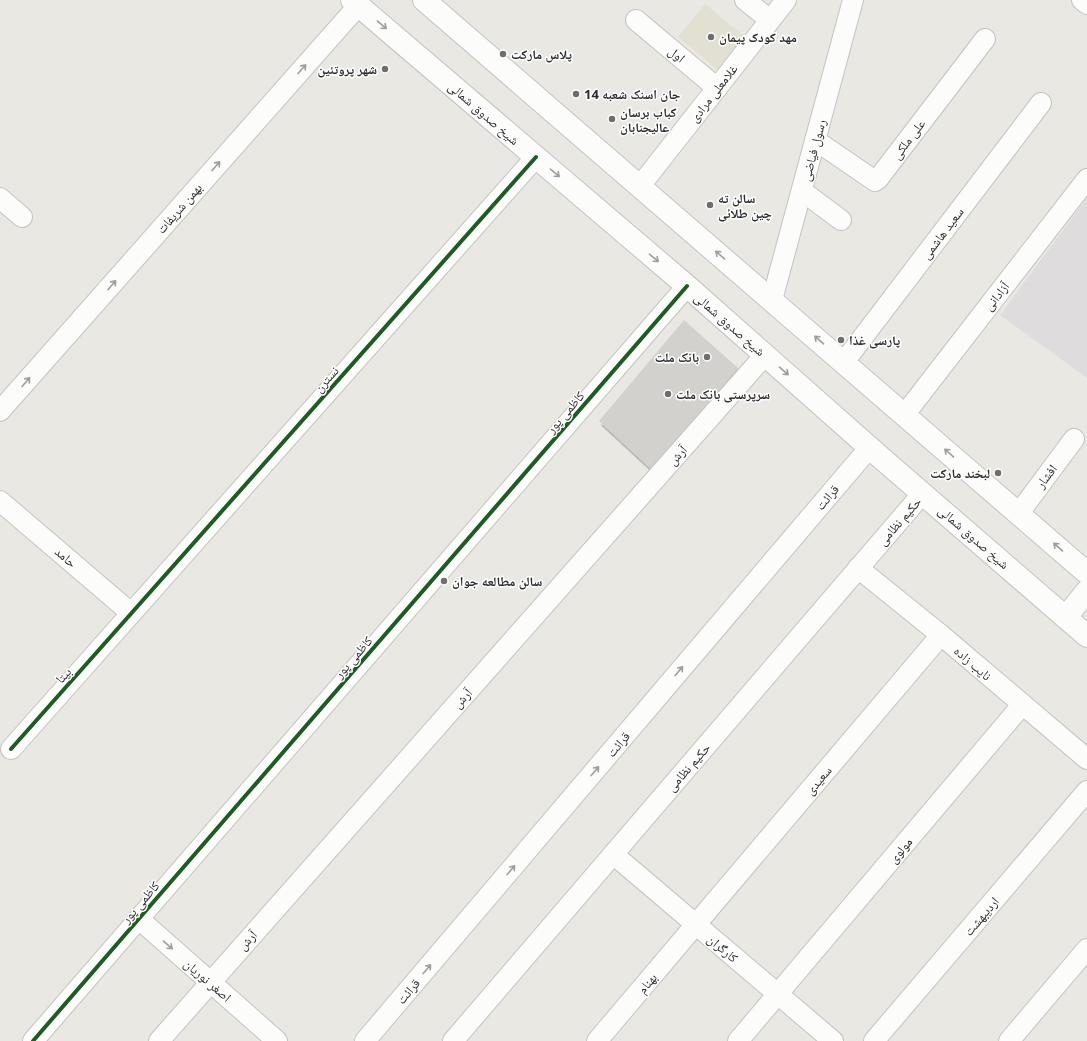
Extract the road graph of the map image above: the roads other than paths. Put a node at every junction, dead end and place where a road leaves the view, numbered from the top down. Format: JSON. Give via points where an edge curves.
{"nodes":[{"id":1,"x":424,"y":0,"type":"edge"},
{"id":2,"x":745,"y":0,"type":"edge"},
{"id":3,"x":786,"y":0,"type":"edge"},
{"id":4,"x":853,"y":0,"type":"edge"},
{"id":5,"x":1082,"y":0,"type":"edge"},
{"id":6,"x":355,"y":3,"type":"edge"},
{"id":7,"x":1087,"y":4,"type":"edge"},
{"id":8,"x":636,"y":20,"type":"dead end"},
{"id":9,"x":770,"y":20,"type":"junction"},
{"id":10,"x":985,"y":39,"type":"dead end"},
{"id":11,"x":717,"y":88,"type":"junction"},
{"id":12,"x":1041,"y":103,"type":"dead end"},
{"id":13,"x":815,"y":140,"type":"junction"},
{"id":14,"x":536,"y":157,"type":"junction"},
{"id":15,"x":1087,"y":179,"type":"edge"},
{"id":16,"x":640,"y":186,"type":"junction"},
{"id":17,"x":802,"y":192,"type":"junction"},
{"id":18,"x":0,"y":198,"type":"edge"},
{"id":19,"x":22,"y":217,"type":"dead end"},
{"id":20,"x":841,"y":220,"type":"dead end"},
{"id":21,"x":687,"y":286,"type":"junction"},
{"id":22,"x":772,"y":300,"type":"junction"},
{"id":23,"x":765,"y":355,"type":"junction"},
{"id":24,"x":844,"y":362,"type":"junction"},
{"id":25,"x":0,"y":411,"type":"edge"},
{"id":26,"x":905,"y":414,"type":"junction"},
{"id":27,"x":1074,"y":439,"type":"dead end"},
{"id":28,"x":870,"y":447,"type":"junction"},
{"id":29,"x":923,"y":493,"type":"junction"},
{"id":30,"x":0,"y":501,"type":"edge"},
{"id":31,"x":1018,"y":513,"type":"junction"},
{"id":32,"x":858,"y":568,"type":"junction"},
{"id":33,"x":1087,"y":573,"type":"edge"},
{"id":34,"x":1087,"y":590,"type":"edge"},
{"id":35,"x":131,"y":614,"type":"junction"},
{"id":36,"x":1066,"y":617,"type":"junction"},
{"id":37,"x":941,"y":635,"type":"junction"},
{"id":38,"x":1087,"y":636,"type":"edge"},
{"id":39,"x":1022,"y":705,"type":"junction"},
{"id":40,"x":11,"y":749,"type":"dead end"},
{"id":41,"x":1087,"y":760,"type":"edge"},
{"id":42,"x":1087,"y":791,"type":"edge"},
{"id":43,"x":613,"y":854,"type":"junction"},
{"id":44,"x":138,"y":920,"type":"junction"},
{"id":45,"x":696,"y":925,"type":"junction"},
{"id":46,"x":1087,"y":949,"type":"edge"},
{"id":47,"x":210,"y":982,"type":"junction"},
{"id":48,"x":778,"y":994,"type":"junction"},
{"id":49,"x":33,"y":1041,"type":"edge"},
{"id":50,"x":159,"y":1041,"type":"edge"},
{"id":51,"x":277,"y":1041,"type":"edge"},
{"id":52,"x":365,"y":1041,"type":"edge"},
{"id":53,"x":453,"y":1041,"type":"edge"},
{"id":54,"x":597,"y":1041,"type":"edge"},
{"id":55,"x":738,"y":1041,"type":"edge"},
{"id":56,"x":833,"y":1041,"type":"edge"},
{"id":57,"x":874,"y":1041,"type":"edge"},
{"id":58,"x":1009,"y":1041,"type":"edge"}],
"edges":[{"from":1,"to":16,"type":"main road"},
{"from":2,"to":9,"type":"street"},
{"from":3,"to":9,"type":"street","name":"غلامعلی مرادی"},
{"from":4,"to":13,"type":"street","name":"رسول فیاضی"},
{"from":5,"to":7,"type":"street"},
{"from":6,"to":14,"type":"main road","name":"شیخ صدوق شمالی","one_way":true},
{"from":25,"to":6,"type":"street","name":"بهمن شریفات","one_way":true},
{"from":8,"to":11,"type":"street","name":"اول"},
{"from":9,"to":11,"type":"street","name":"غلامعلی مرادی"},
{"from":10,"to":13,"type":"street","name":"علی ملکی","via":[[875,181]]},
{"from":11,"to":16,"type":"street","name":"غلامعلی مرادی"},
{"from":12,"to":24,"type":"street","name":"سعید هاشمی"},
{"from":13,"to":17,"type":"street","name":"رسول فیاضی"},
{"from":14,"to":21,"type":"main road","name":"شیخ صدوق شمالی","one_way":true},
{"from":14,"to":35,"type":"street","name":"نسترن"},
{"from":15,"to":26,"type":"street","name":"آزادانی"},
{"from":22,"to":16,"type":"main road","one_way":true},
{"from":17,"to":20,"type":"street"},
{"from":17,"to":22,"type":"street","name":"رسول فیاضی"},
{"from":18,"to":19,"type":"street"},
{"from":21,"to":23,"type":"main road","name":"شیخ صدوق شمالی"},
{"from":21,"to":44,"type":"street","name":"کاظمی پور"},
{"from":24,"to":22,"type":"main road","one_way":true},
{"from":23,"to":28,"type":"main road","name":"شیخ صدوق شمالی","one_way":true},
{"from":23,"to":47,"type":"street","name":"آرش"},
{"from":24,"to":26,"type":"main road"},
{"from":31,"to":26,"type":"main road","one_way":true},
{"from":27,"to":31,"type":"street","name":"افشار"},
{"from":28,"to":29,"type":"main road","name":"شیخ صدوق شمالی"},
{"from":52,"to":28,"type":"street","name":"قرائت","one_way":true},
{"from":29,"to":32,"type":"street","name":"حکیم نظامی"},
{"from":29,"to":36,"type":"main road","name":"شیخ صدوق شمالی"},
{"from":30,"to":35,"type":"street","name":"حامد"},
{"from":33,"to":31,"type":"main road","one_way":true},
{"from":32,"to":37,"type":"street","name":"نایب زاده"},
{"from":32,"to":43,"type":"street","name":"حکیم نظامی"},
{"from":34,"to":36,"type":"main road"},
{"from":35,"to":40,"type":"street","name":"بیتا"},
{"from":36,"to":38,"type":"main road","name":"شیخ صدوق شمالی"},
{"from":37,"to":39,"type":"street","name":"نایب زاده"},
{"from":37,"to":45,"type":"street","name":"سعیدی"},
{"from":39,"to":41,"type":"street","name":"نایب زاده"},
{"from":39,"to":48,"type":"street","name":"مولوی"},
{"from":42,"to":57,"type":"street","name":"اردیبهشت"},
{"from":43,"to":45,"type":"street","name":"کارگران"},
{"from":43,"to":53,"type":"street","name":"حکیم نظامی"},
{"from":44,"to":47,"type":"street","name":"اصغر نوریان","one_way":true},
{"from":44,"to":49,"type":"street","name":"کاظمی پور"},
{"from":45,"to":48,"type":"street","name":"کارگران"},
{"from":45,"to":54,"type":"street","name":"بهنام"},
{"from":46,"to":58,"type":"street"},
{"from":47,"to":50,"type":"street","name":"آرش"},
{"from":47,"to":51,"type":"street","name":"اصغر نوریان"},
{"from":48,"to":55,"type":"street","name":"مولوی"},
{"from":48,"to":56,"type":"street","name":"کارگران"}]}
